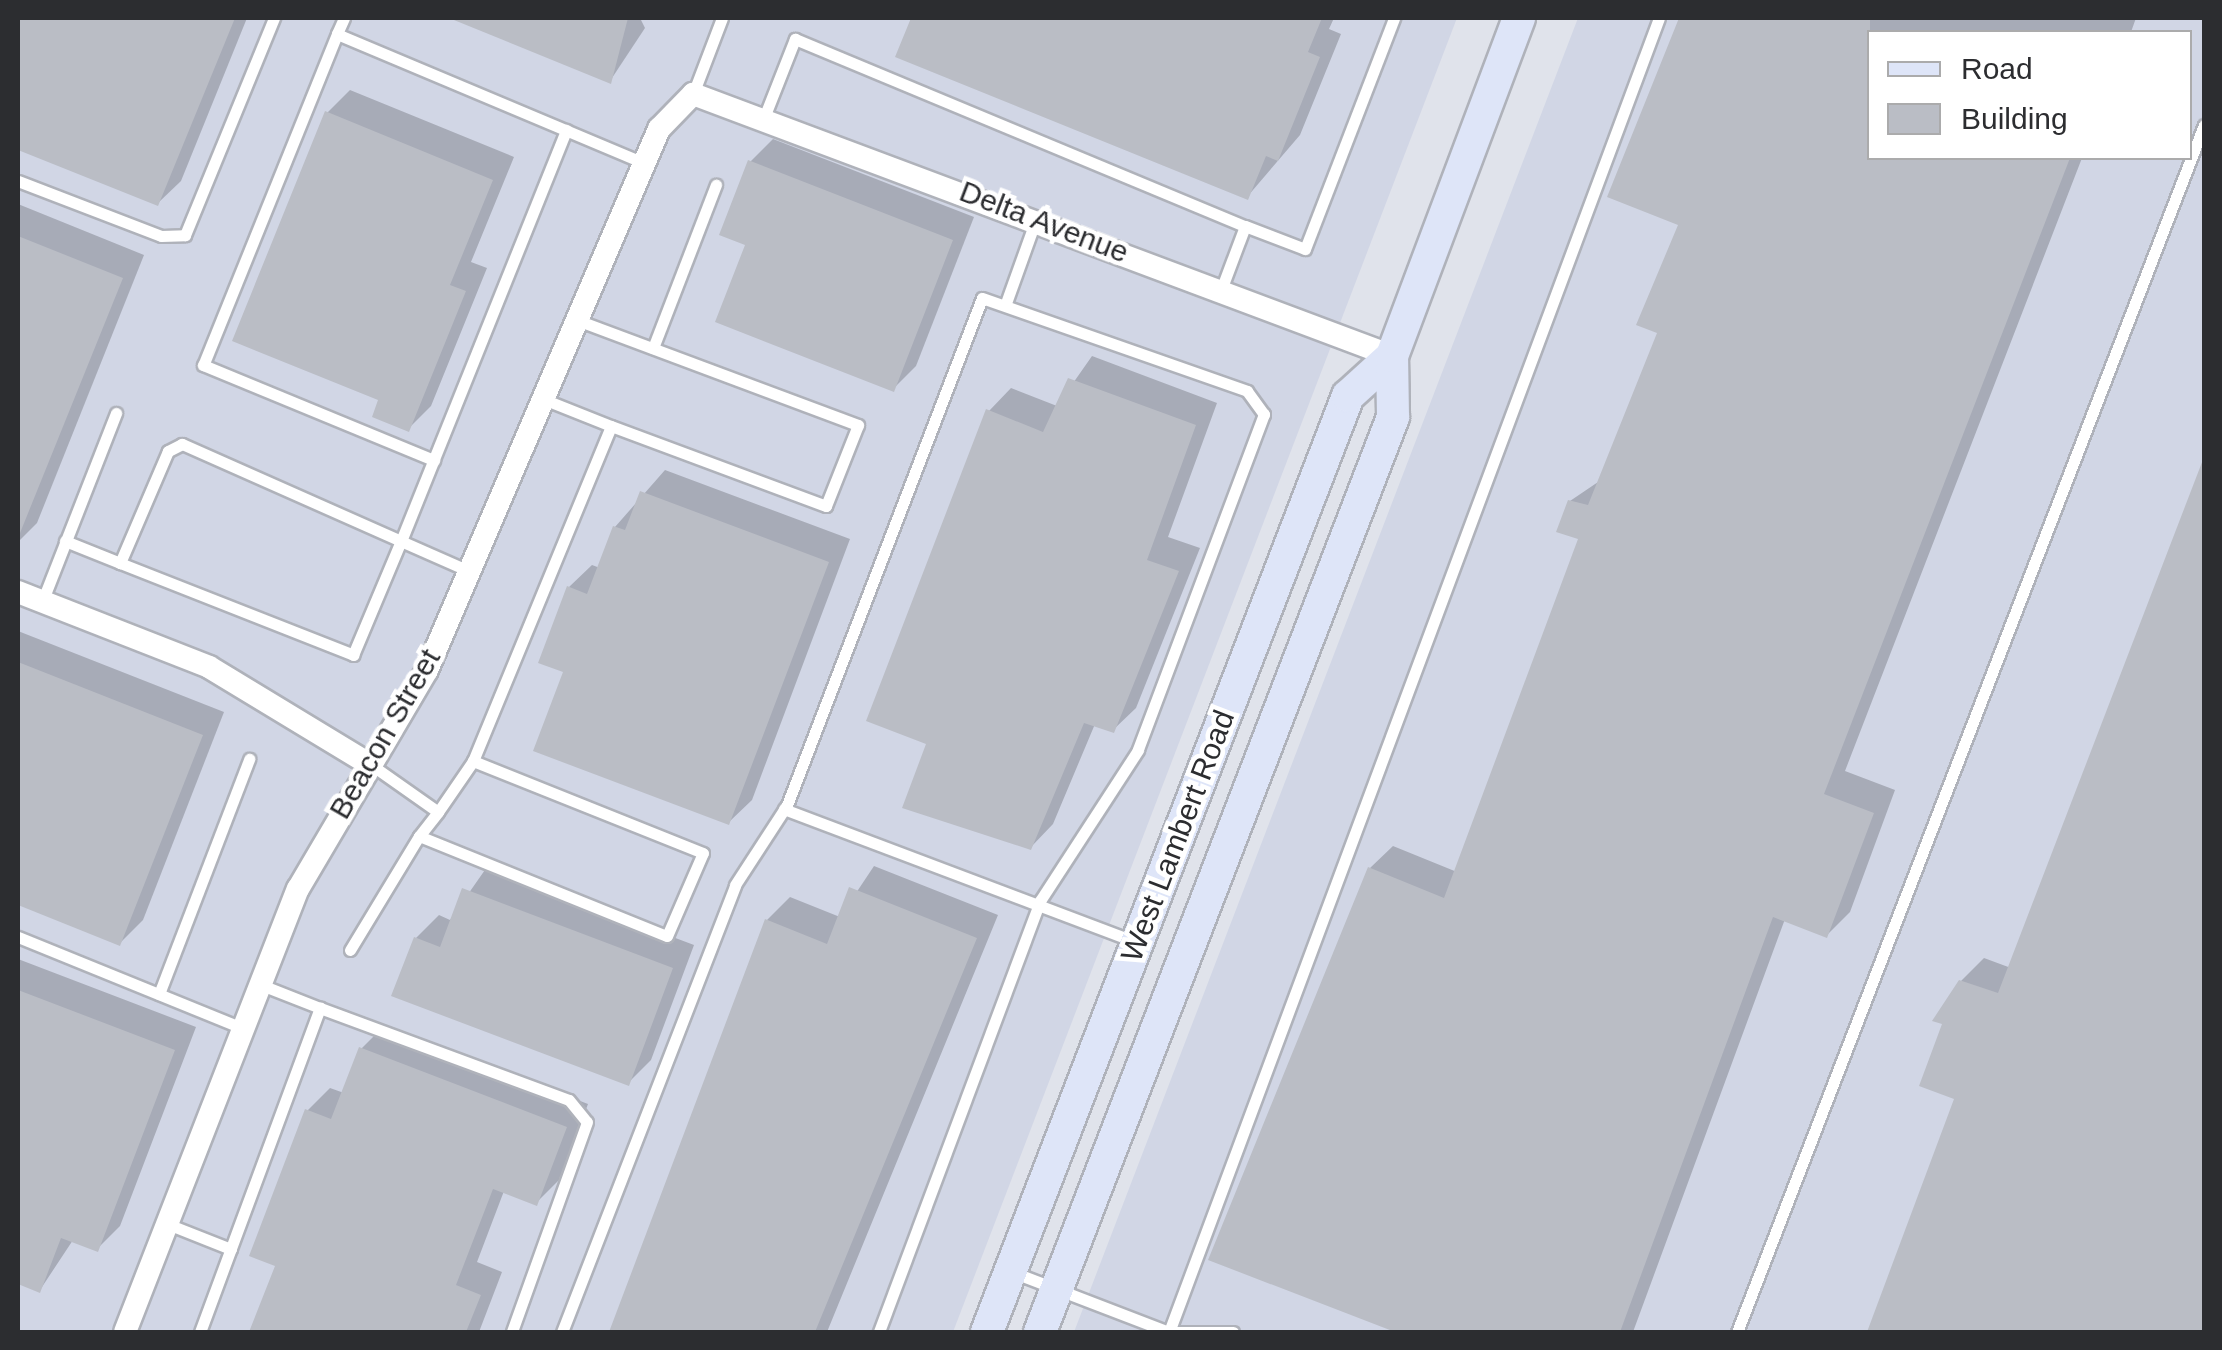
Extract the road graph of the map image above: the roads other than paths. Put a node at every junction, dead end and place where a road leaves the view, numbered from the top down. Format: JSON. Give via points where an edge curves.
{"nodes":[{"id":1,"x":274,"y":18,"type":"edge"},
{"id":2,"x":344,"y":18,"type":"edge"},
{"id":3,"x":722,"y":18,"type":"edge"},
{"id":4,"x":1394,"y":18,"type":"edge"},
{"id":5,"x":1519,"y":18,"type":"edge"},
{"id":6,"x":1659,"y":18,"type":"edge"},
{"id":7,"x":337,"y":34,"type":"junction"},
{"id":8,"x":693,"y":94,"type":"junction"},
{"id":9,"x":765,"y":114,"type":"junction"},
{"id":10,"x":2204,"y":125,"type":"edge"},
{"id":11,"x":566,"y":130,"type":"junction"},
{"id":12,"x":2192,"y":156,"type":"edge"},
{"id":13,"x":2190,"y":160,"type":"edge"},
{"id":14,"x":644,"y":163,"type":"junction"},
{"id":15,"x":18,"y":182,"type":"edge"},
{"id":16,"x":716,"y":185,"type":"dead end"},
{"id":17,"x":1036,"y":219,"type":"junction"},
{"id":18,"x":1245,"y":226,"type":"junction"},
{"id":19,"x":1220,"y":290,"type":"junction"},
{"id":20,"x":1006,"y":304,"type":"junction"},
{"id":21,"x":577,"y":320,"type":"junction"},
{"id":22,"x":653,"y":348,"type":"junction"},
{"id":23,"x":1392,"y":356,"type":"junction"},
{"id":24,"x":544,"y":399,"type":"junction"},
{"id":25,"x":116,"y":413,"type":"dead end"},
{"id":26,"x":611,"y":426,"type":"junction"},
{"id":27,"x":434,"y":460,"type":"junction"},
{"id":28,"x":66,"y":541,"type":"junction"},
{"id":29,"x":401,"y":541,"type":"junction"},
{"id":30,"x":120,"y":563,"type":"junction"},
{"id":31,"x":470,"y":571,"type":"junction"},
{"id":32,"x":18,"y":592,"type":"edge"},
{"id":33,"x":42,"y":602,"type":"junction"},
{"id":34,"x":248,"y":758,"type":"dead end"},
{"id":35,"x":473,"y":761,"type":"junction"},
{"id":36,"x":366,"y":762,"type":"junction"},
{"id":37,"x":784,"y":809,"type":"junction"},
{"id":38,"x":438,"y":812,"type":"junction"},
{"id":39,"x":419,"y":836,"type":"junction"},
{"id":40,"x":1039,"y":906,"type":"junction"},
{"id":41,"x":18,"y":936,"type":"edge"},
{"id":42,"x":1138,"y":942,"type":"junction"},
{"id":43,"x":350,"y":950,"type":"dead end"},
{"id":44,"x":259,"y":984,"type":"junction"},
{"id":45,"x":160,"y":994,"type":"junction"},
{"id":46,"x":320,"y":1008,"type":"junction"},
{"id":47,"x":242,"y":1028,"type":"junction"},
{"id":48,"x":164,"y":1223,"type":"junction"},
{"id":49,"x":230,"y":1249,"type":"junction"},
{"id":50,"x":1011,"y":1272,"type":"junction"},
{"id":51,"x":1056,"y":1290,"type":"junction"},
{"id":52,"x":1142,"y":1327,"type":"edge"},
{"id":53,"x":125,"y":1332,"type":"edge"},
{"id":54,"x":200,"y":1332,"type":"edge"},
{"id":55,"x":512,"y":1332,"type":"edge"},
{"id":56,"x":562,"y":1332,"type":"edge"},
{"id":57,"x":879,"y":1332,"type":"edge"},
{"id":58,"x":988,"y":1332,"type":"edge"},
{"id":59,"x":1040,"y":1332,"type":"edge"},
{"id":60,"x":1169,"y":1332,"type":"edge"},
{"id":61,"x":1233,"y":1332,"type":"edge"},
{"id":62,"x":1737,"y":1332,"type":"edge"}],
"edges":[{"from":1,"to":15,"type":"lane","via":[[185,235],[160,236]]},
{"from":2,"to":7,"type":"lane"},
{"from":3,"to":8,"type":"lane"},
{"from":4,"to":18,"type":"lane","via":[[1305,249]]},
{"from":5,"to":23,"type":"main road","name":"West Lambert Road"},
{"from":6,"to":60,"type":"lane"},
{"from":7,"to":11,"type":"lane"},
{"from":7,"to":27,"type":"lane","via":[[203,365]]},
{"from":8,"to":9,"type":"street","name":"Delta Avenue"},
{"from":8,"to":14,"type":"street","name":"Beacon Street","via":[[659,129]]},
{"from":9,"to":17,"type":"street","name":"Delta Avenue"},
{"from":9,"to":18,"type":"lane","via":[[795,38]]},
{"from":10,"to":12,"type":"lane"},
{"from":11,"to":14,"type":"lane"},
{"from":11,"to":27,"type":"lane"},
{"from":13,"to":62,"type":"lane"},
{"from":14,"to":21,"type":"street","name":"Beacon Street"},
{"from":16,"to":22,"type":"lane"},
{"from":17,"to":19,"type":"street","name":"Delta Avenue"},
{"from":17,"to":20,"type":"lane"},
{"from":18,"to":19,"type":"lane"},
{"from":19,"to":23,"type":"street","name":"Delta Avenue"},
{"from":20,"to":37,"type":"lane","via":[[982,298]]},
{"from":20,"to":40,"type":"lane","via":[[1247,391],[1264,414],[1138,750]]},
{"from":21,"to":22,"type":"lane"},
{"from":21,"to":24,"type":"street","name":"Beacon Street"},
{"from":22,"to":26,"type":"lane","via":[[858,424],[826,506]]},
{"from":23,"to":42,"type":"main road","name":"West Lambert Road","via":[[1348,396]]},
{"from":23,"to":51,"type":"main road","name":"West Lambert Road","via":[[1394,417]]},
{"from":24,"to":26,"type":"lane"},
{"from":24,"to":31,"type":"street","name":"Beacon Street"},
{"from":25,"to":28,"type":"lane"},
{"from":26,"to":35,"type":"lane"},
{"from":27,"to":29,"type":"lane"},
{"from":28,"to":30,"type":"lane"},
{"from":28,"to":33,"type":"lane"},
{"from":29,"to":30,"type":"lane","via":[[343,658]]},
{"from":29,"to":30,"type":"lane","via":[[182,444],[168,450]]},
{"from":29,"to":31,"type":"lane"},
{"from":31,"to":36,"type":"street","name":"Beacon Street","via":[[426,670]]},
{"from":32,"to":33,"type":"street"},
{"from":33,"to":36,"type":"street","via":[[209,668]]},
{"from":34,"to":45,"type":"lane"},
{"from":35,"to":38,"type":"lane"},
{"from":35,"to":39,"type":"lane","via":[[703,852],[667,936]]},
{"from":36,"to":38,"type":"lane"},
{"from":36,"to":44,"type":"street","name":"Beacon Street"},
{"from":37,"to":40,"type":"lane"},
{"from":37,"to":56,"type":"lane","via":[[735,886]]},
{"from":38,"to":39,"type":"lane"},
{"from":39,"to":43,"type":"lane"},
{"from":40,"to":42,"type":"lane"},
{"from":40,"to":57,"type":"lane"},
{"from":41,"to":45,"type":"lane"},
{"from":42,"to":50,"type":"main road","name":"West Lambert Road"},
{"from":44,"to":46,"type":"lane"},
{"from":44,"to":47,"type":"street","name":"Beacon Street"},
{"from":45,"to":47,"type":"lane"},
{"from":46,"to":49,"type":"lane"},
{"from":46,"to":55,"type":"lane","via":[[569,1100],[587,1122]]},
{"from":47,"to":48,"type":"street","name":"Beacon Street"},
{"from":48,"to":49,"type":"lane"},
{"from":48,"to":53,"type":"street","name":"Beacon Street"},
{"from":49,"to":54,"type":"lane"},
{"from":50,"to":51,"type":"lane"},
{"from":50,"to":58,"type":"main road","name":"West Lambert Road"},
{"from":51,"to":52,"type":"lane"},
{"from":51,"to":59,"type":"main road","name":"West Lambert Road"},
{"from":52,"to":60,"type":"lane"},
{"from":60,"to":61,"type":"lane"}]}
